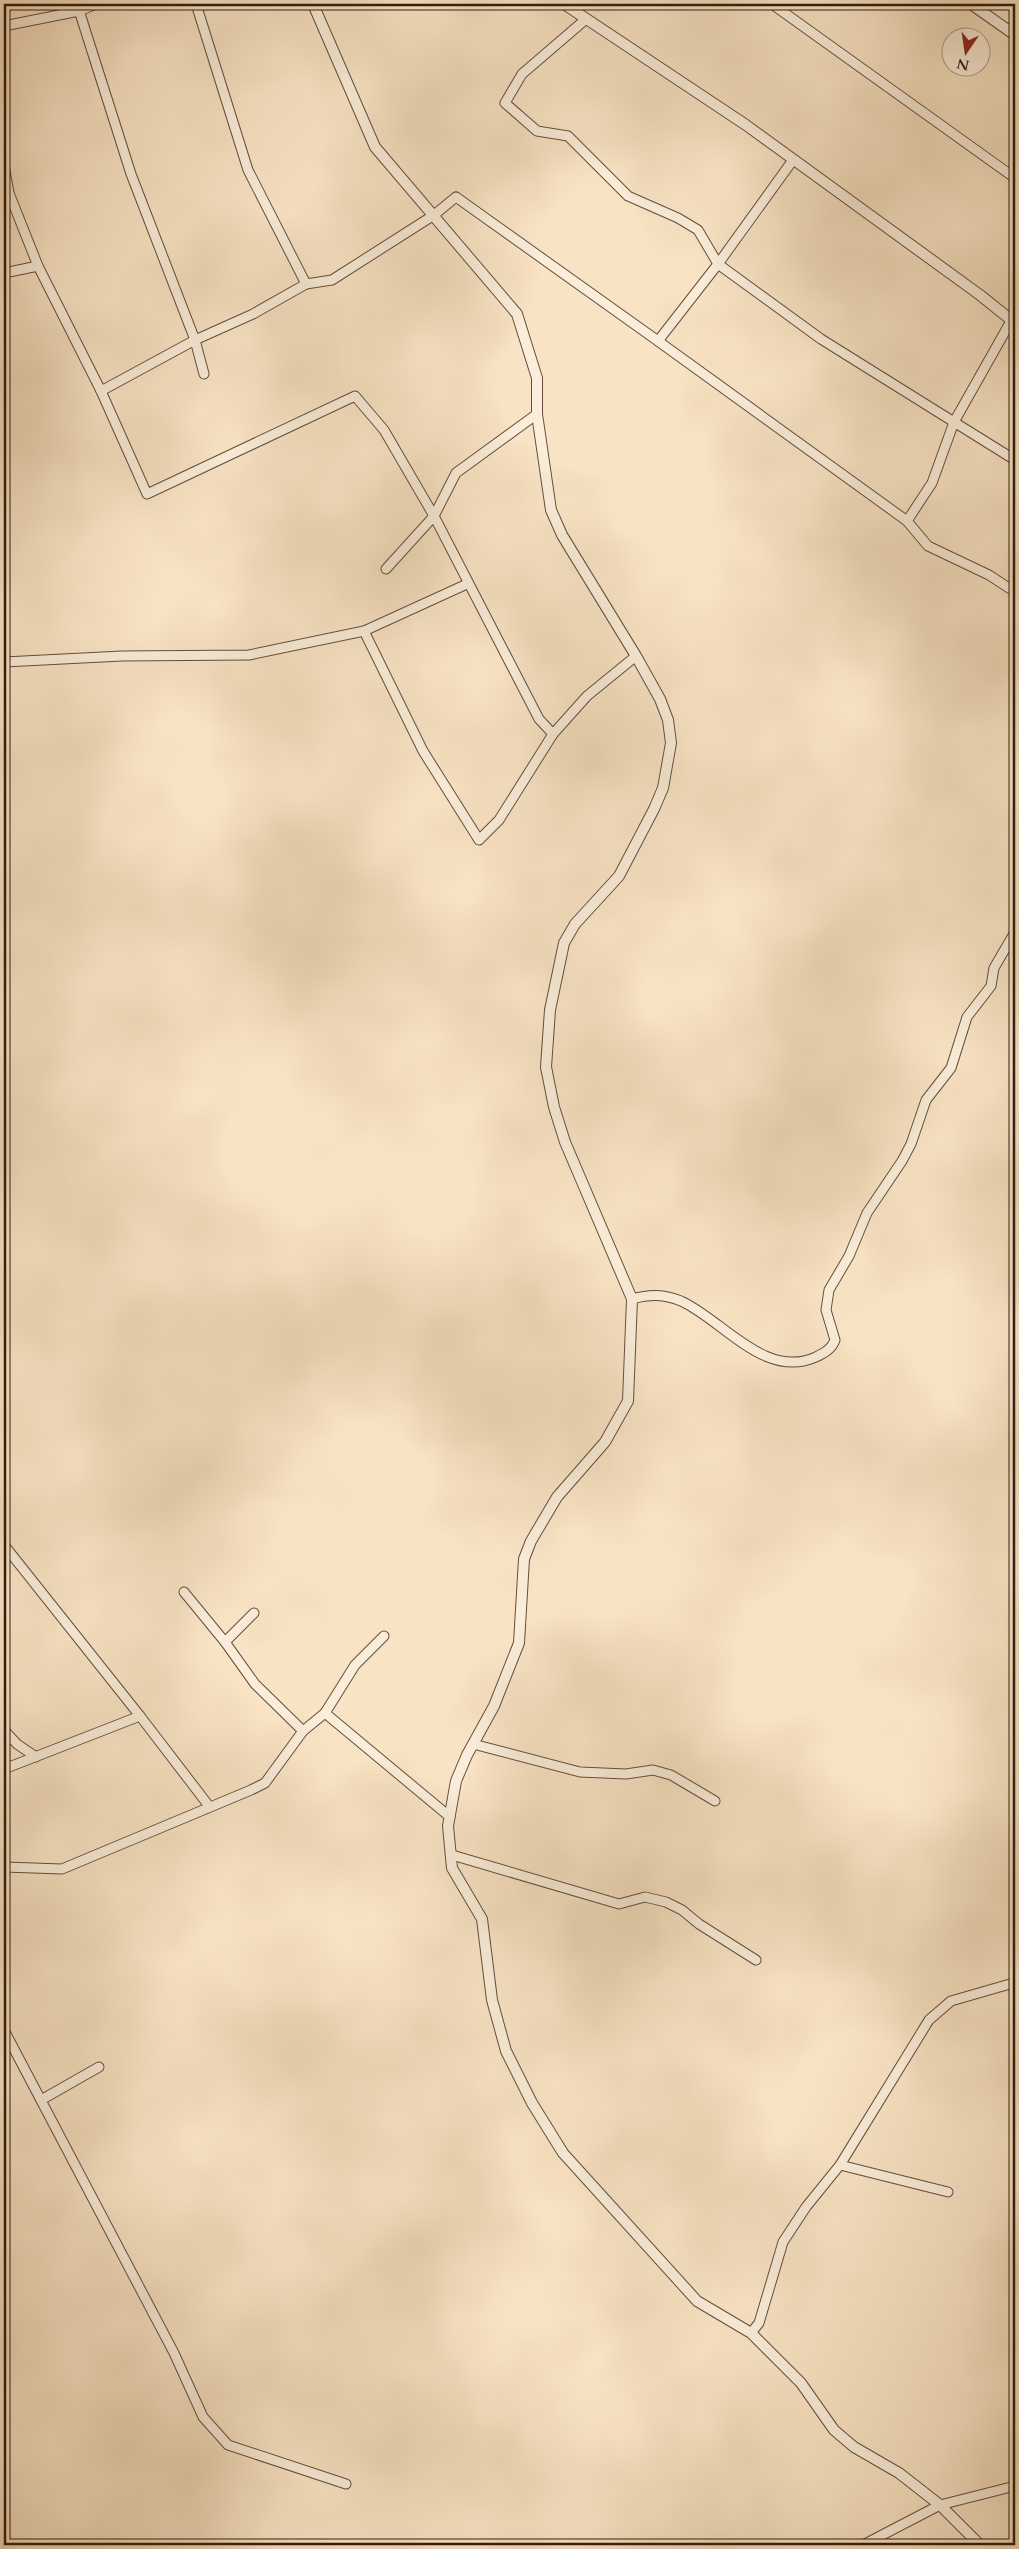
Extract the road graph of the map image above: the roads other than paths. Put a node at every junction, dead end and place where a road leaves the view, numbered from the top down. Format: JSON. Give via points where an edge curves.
{"nodes":[{"id":1,"x":96,"y":4,"type":"edge"},
{"id":2,"x":196,"y":4,"type":"edge"},
{"id":3,"x":313,"y":4,"type":"edge"},
{"id":4,"x":564,"y":4,"type":"edge"},
{"id":5,"x":772,"y":4,"type":"edge"},
{"id":6,"x":971,"y":4,"type":"edge"},
{"id":7,"x":78,"y":7,"type":"edge"},
{"id":8,"x":586,"y":19,"type":"junction"},
{"id":9,"x":4,"y":26,"type":"edge"},
{"id":10,"x":1015,"y":35,"type":"edge"},
{"id":11,"x":793,"y":160,"type":"junction"},
{"id":12,"x":4,"y":165,"type":"edge"},
{"id":13,"x":1015,"y":178,"type":"edge"},
{"id":14,"x":434,"y":215,"type":"junction"},
{"id":15,"x":718,"y":264,"type":"junction"},
{"id":16,"x":38,"y":266,"type":"junction"},
{"id":17,"x":4,"y":273,"type":"edge"},
{"id":18,"x":306,"y":284,"type":"junction"},
{"id":19,"x":1014,"y":319,"type":"edge"},
{"id":20,"x":195,"y":340,"type":"junction"},
{"id":21,"x":658,"y":341,"type":"junction"},
{"id":22,"x":204,"y":374,"type":"dead end"},
{"id":23,"x":101,"y":391,"type":"junction"},
{"id":24,"x":537,"y":414,"type":"junction"},
{"id":25,"x":954,"y":422,"type":"junction"},
{"id":26,"x":1015,"y":460,"type":"edge"},
{"id":27,"x":434,"y":516,"type":"junction"},
{"id":28,"x":907,"y":521,"type":"junction"},
{"id":29,"x":386,"y":570,"type":"dead end"},
{"id":30,"x":467,"y":584,"type":"junction"},
{"id":31,"x":1015,"y":592,"type":"edge"},
{"id":32,"x":364,"y":632,"type":"junction"},
{"id":33,"x":636,"y":656,"type":"junction"},
{"id":34,"x":4,"y":662,"type":"edge"},
{"id":35,"x":553,"y":734,"type":"junction"},
{"id":36,"x":1015,"y":932,"type":"edge"},
{"id":37,"x":632,"y":1299,"type":"junction"},
{"id":38,"x":4,"y":1545,"type":"edge"},
{"id":39,"x":184,"y":1592,"type":"dead end"},
{"id":40,"x":254,"y":1613,"type":"dead end"},
{"id":41,"x":384,"y":1636,"type":"dead end"},
{"id":42,"x":225,"y":1642,"type":"junction"},
{"id":43,"x":325,"y":1713,"type":"junction"},
{"id":44,"x":140,"y":1716,"type":"junction"},
{"id":45,"x":4,"y":1730,"type":"edge"},
{"id":46,"x":303,"y":1731,"type":"junction"},
{"id":47,"x":473,"y":1744,"type":"junction"},
{"id":48,"x":36,"y":1757,"type":"junction"},
{"id":49,"x":4,"y":1769,"type":"edge"},
{"id":50,"x":715,"y":1801,"type":"dead end"},
{"id":51,"x":209,"y":1806,"type":"junction"},
{"id":52,"x":450,"y":1817,"type":"junction"},
{"id":53,"x":452,"y":1854,"type":"junction"},
{"id":54,"x":4,"y":1867,"type":"edge"},
{"id":55,"x":756,"y":1960,"type":"dead end"},
{"id":56,"x":1010,"y":1984,"type":"dead end"},
{"id":57,"x":4,"y":2030,"type":"edge"},
{"id":58,"x":99,"y":2067,"type":"dead end"},
{"id":59,"x":41,"y":2100,"type":"junction"},
{"id":60,"x":840,"y":2165,"type":"junction"},
{"id":61,"x":948,"y":2192,"type":"dead end"},
{"id":62,"x":751,"y":2333,"type":"junction"},
{"id":63,"x":346,"y":2484,"type":"dead end"},
{"id":64,"x":1015,"y":2486,"type":"edge"},
{"id":65,"x":940,"y":2505,"type":"junction"},
{"id":66,"x":864,"y":2545,"type":"edge"},
{"id":67,"x":980,"y":2545,"type":"edge"}],
"edges":[{"from":1,"to":7,"type":"street"},
{"from":2,"to":18,"type":"street","via":[[248,170]]},
{"from":3,"to":14,"type":"street","via":[[375,147]]},
{"from":4,"to":8,"type":"street"},
{"from":5,"to":13,"type":"street"},
{"from":6,"to":10,"type":"street"},
{"from":7,"to":9,"type":"street"},
{"from":7,"to":20,"type":"street","via":[[131,174]]},
{"from":8,"to":11,"type":"street"},
{"from":8,"to":15,"type":"street","via":[[522,74],[505,103],[537,131],[568,136],[628,196],[698,230]]},
{"from":11,"to":15,"type":"street"},
{"from":11,"to":19,"type":"street"},
{"from":12,"to":16,"type":"street","via":[[9,193]]},
{"from":14,"to":18,"type":"street","via":[[332,280]]},
{"from":14,"to":21,"type":"street","via":[[456,197]]},
{"from":14,"to":24,"type":"street","via":[[517,314],[537,378]]},
{"from":15,"to":21,"type":"street"},
{"from":15,"to":25,"type":"street","via":[[821,339]]},
{"from":16,"to":17,"type":"street"},
{"from":16,"to":23,"type":"street"},
{"from":18,"to":20,"type":"street","via":[[253,314]]},
{"from":19,"to":25,"type":"street"},
{"from":20,"to":22,"type":"street"},
{"from":20,"to":23,"type":"street"},
{"from":21,"to":28,"type":"street"},
{"from":23,"to":27,"type":"street","via":[[147,494],[355,396],[384,430]]},
{"from":24,"to":27,"type":"street","via":[[456,473]]},
{"from":24,"to":33,"type":"street","via":[[545,482],[555,518],[562,535]]},
{"from":25,"to":26,"type":"street"},
{"from":25,"to":28,"type":"street","via":[[932,483]]},
{"from":27,"to":29,"type":"street"},
{"from":27,"to":30,"type":"street"},
{"from":28,"to":31,"type":"street","via":[[928,546],[989,575]]},
{"from":30,"to":32,"type":"street"},
{"from":30,"to":35,"type":"street","via":[[539,719]]},
{"from":32,"to":34,"type":"street","via":[[249,655],[122,656]]},
{"from":32,"to":35,"type":"street","via":[[423,751],[479,840],[499,820]]},
{"from":33,"to":35,"type":"street","via":[[587,696]]},
{"from":33,"to":37,"type":"street","via":[[668,720],[671,743],[663,788],[619,876],[575,924],[564,943],[550,1010],[546,1067],[565,1142]]},
{"from":36,"to":37,"type":"street","via":[[996,964],[991,986],[967,1017],[951,1068],[926,1100],[911,1144],[868,1213],[829,1290],[826,1310],[835,1340],[831,1348],[800,1363],[781,1361],[751,1348],[681,1302],[649,1294]]},
{"from":37,"to":47,"type":"street","via":[[628,1401],[605,1442],[558,1497],[524,1558],[519,1643],[494,1706]]},
{"from":38,"to":44,"type":"street"},
{"from":39,"to":42,"type":"street"},
{"from":40,"to":42,"type":"street"},
{"from":41,"to":43,"type":"street","via":[[355,1664]]},
{"from":42,"to":46,"type":"street","via":[[255,1684]]},
{"from":43,"to":46,"type":"street"},
{"from":43,"to":52,"type":"street"},
{"from":44,"to":48,"type":"street"},
{"from":44,"to":51,"type":"street"},
{"from":45,"to":48,"type":"street"},
{"from":46,"to":51,"type":"street","via":[[265,1782]]},
{"from":47,"to":50,"type":"street","via":[[580,1772],[626,1774],[653,1770],[671,1775]]},
{"from":47,"to":52,"type":"street","via":[[456,1781]]},
{"from":48,"to":49,"type":"street"},
{"from":51,"to":54,"type":"street","via":[[62,1869]]},
{"from":52,"to":53,"type":"street"},
{"from":53,"to":55,"type":"street","via":[[619,1904],[645,1897],[666,1902]]},
{"from":53,"to":62,"type":"street","via":[[452,1868],[482,1919],[492,2000],[506,2051],[532,2103],[563,2153],[697,2301]]},
{"from":56,"to":60,"type":"street","via":[[951,2001],[929,2020]]},
{"from":57,"to":59,"type":"street"},
{"from":58,"to":59,"type":"street"},
{"from":59,"to":63,"type":"street","via":[[174,2353],[204,2417],[228,2444]]},
{"from":60,"to":61,"type":"street"},
{"from":60,"to":62,"type":"street","via":[[782,2242],[759,2323]]},
{"from":62,"to":65,"type":"street","via":[[801,2383],[834,2430]]},
{"from":64,"to":65,"type":"street"},
{"from":65,"to":66,"type":"street"},
{"from":65,"to":67,"type":"street"}]}
